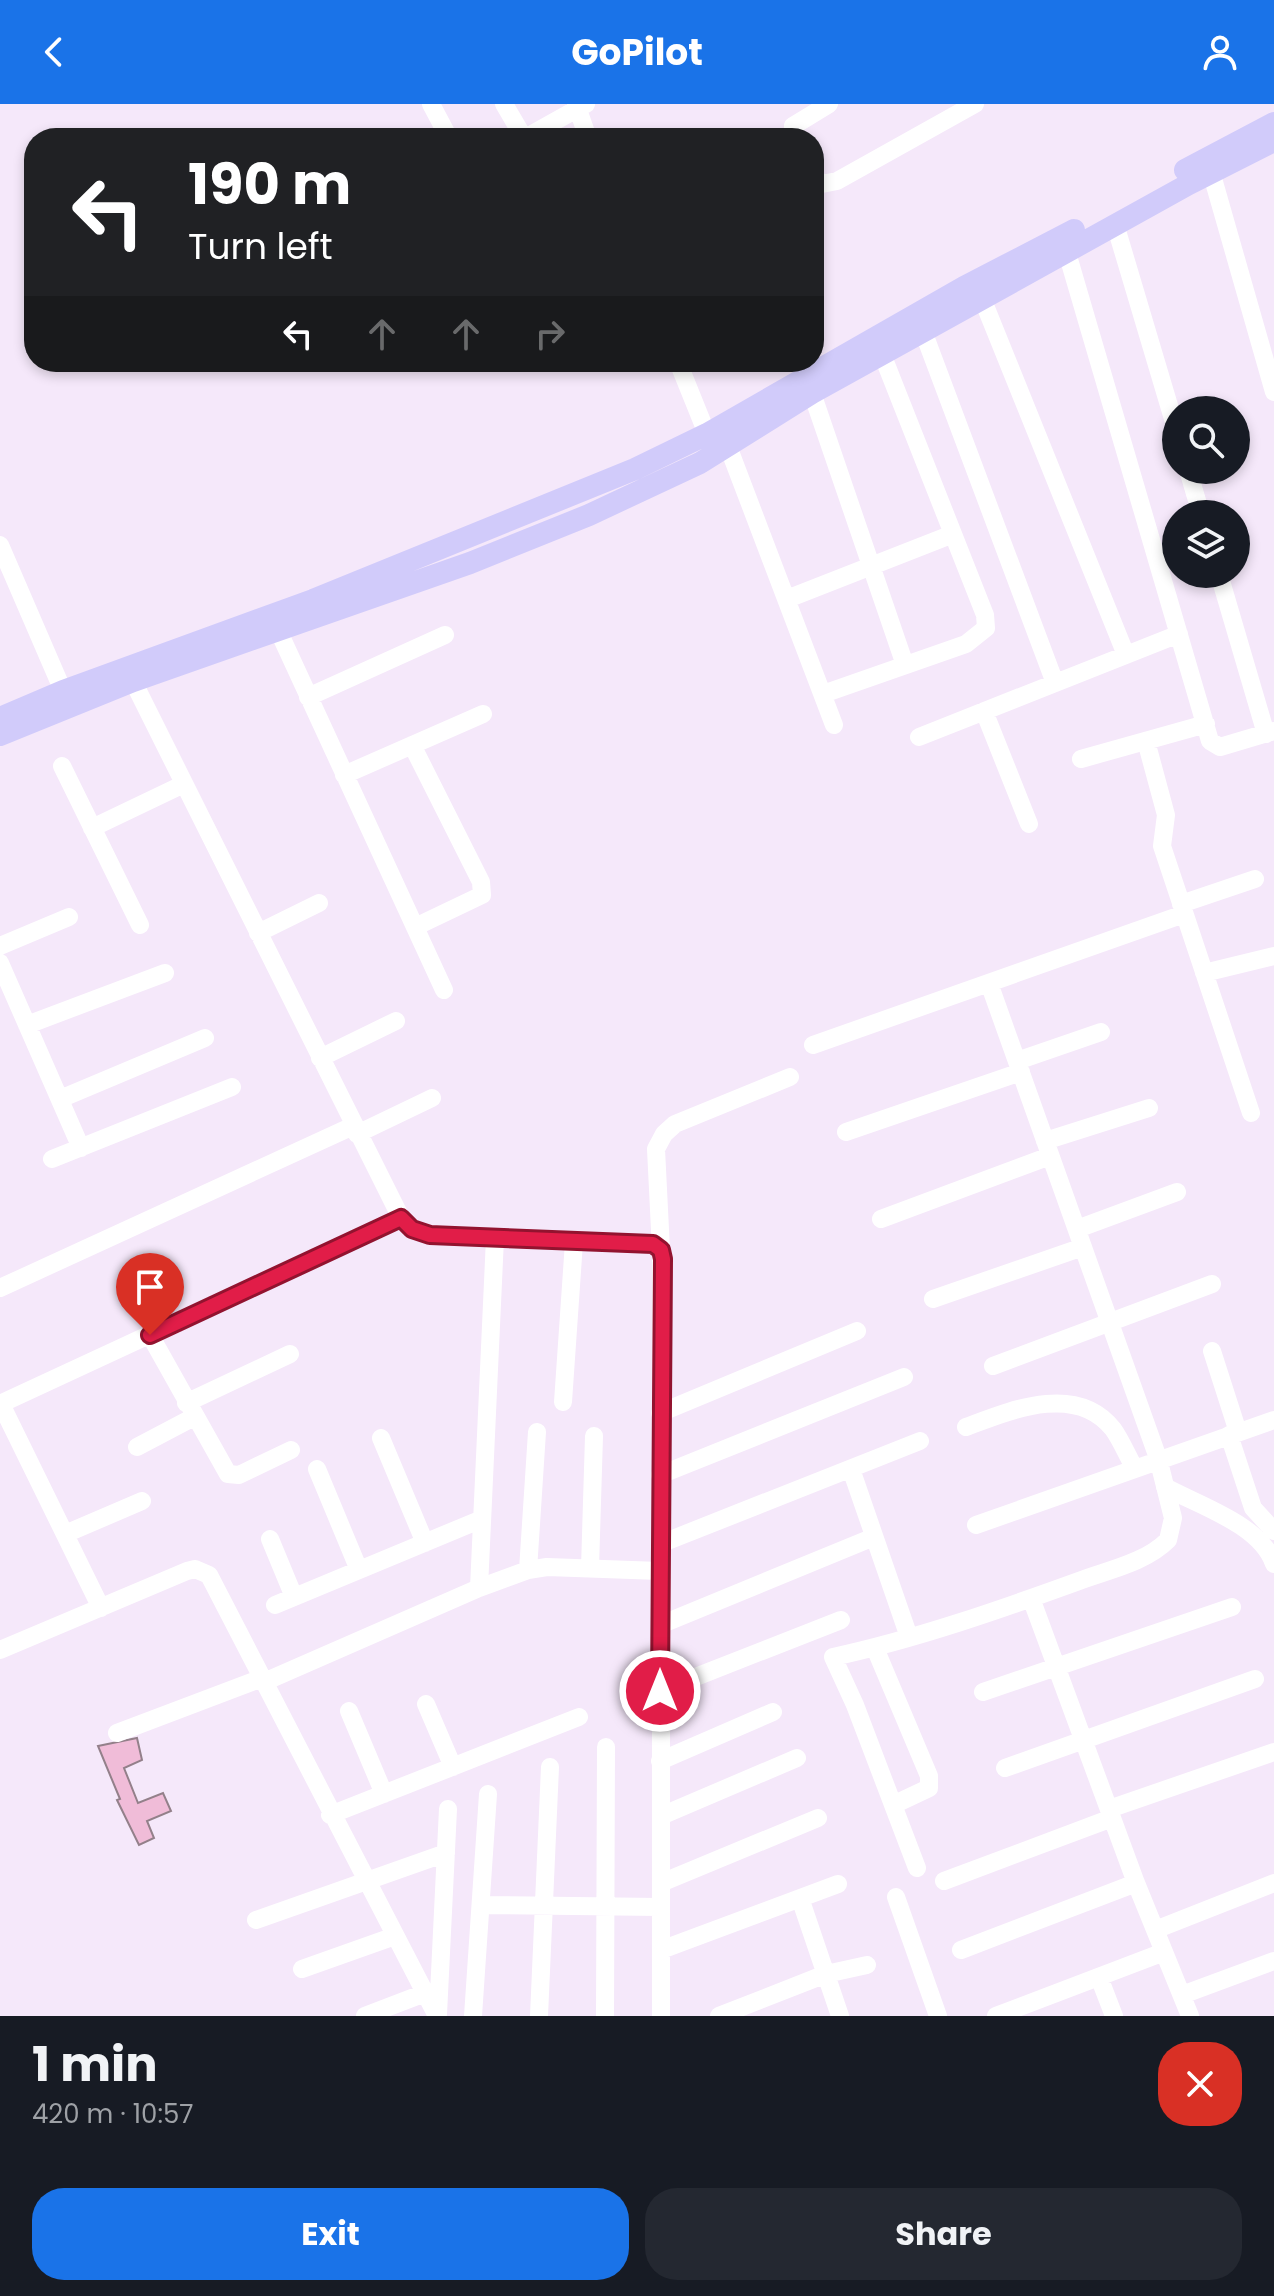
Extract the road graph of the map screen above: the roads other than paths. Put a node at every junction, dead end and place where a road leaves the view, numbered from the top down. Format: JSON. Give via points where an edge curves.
{"nodes":[{"id":1,"x":431,"y":104,"type":"edge"},
{"id":2,"x":504,"y":104,"type":"edge"},
{"id":3,"x":829,"y":104,"type":"edge"},
{"id":4,"x":975,"y":104,"type":"edge"},
{"id":5,"x":580,"y":106,"type":"edge"},
{"id":6,"x":1274,"y":123,"type":"edge"},
{"id":7,"x":444,"y":128,"type":"edge"},
{"id":8,"x":519,"y":128,"type":"edge"},
{"id":9,"x":542,"y":128,"type":"edge"},
{"id":10,"x":586,"y":128,"type":"edge"},
{"id":11,"x":793,"y":128,"type":"edge"},
{"id":12,"x":1274,"y":141,"type":"edge"},
{"id":13,"x":1209,"y":165,"type":"junction"},
{"id":14,"x":824,"y":184,"type":"edge"},
{"id":15,"x":1115,"y":224,"type":"junction"},
{"id":16,"x":1065,"y":244,"type":"junction"},
{"id":17,"x":982,"y":298,"type":"junction"},
{"id":18,"x":923,"y":331,"type":"junction"},
{"id":19,"x":882,"y":354,"type":"junction"},
{"id":20,"x":684,"y":372,"type":"edge"},
{"id":21,"x":823,"y":372,"type":"edge"},
{"id":22,"x":824,"y":372,"type":"edge"},
{"id":23,"x":1274,"y":392,"type":"edge"},
{"id":24,"x":812,"y":393,"type":"junction"},
{"id":25,"x":1166,"y":396,"type":"edge"},
{"id":26,"x":719,"y":435,"type":"junction"},
{"id":27,"x":953,"y":534,"type":"junction"},
{"id":28,"x":0,"y":545,"type":"edge"},
{"id":29,"x":870,"y":567,"type":"junction"},
{"id":30,"x":1224,"y":588,"type":"edge"},
{"id":31,"x":787,"y":599,"type":"junction"},
{"id":32,"x":274,"y":622,"type":"junction"},
{"id":33,"x":1179,"y":634,"type":"junction"},
{"id":34,"x":445,"y":635,"type":"dead end"},
{"id":35,"x":1126,"y":655,"type":"junction"},
{"id":36,"x":905,"y":665,"type":"junction"},
{"id":37,"x":130,"y":674,"type":"junction"},
{"id":38,"x":1055,"y":683,"type":"junction"},
{"id":39,"x":63,"y":691,"type":"junction"},
{"id":40,"x":823,"y":694,"type":"junction"},
{"id":41,"x":308,"y":697,"type":"junction"},
{"id":42,"x":984,"y":711,"type":"junction"},
{"id":43,"x":483,"y":714,"type":"dead end"},
{"id":44,"x":0,"y":718,"type":"edge"},
{"id":45,"x":1206,"y":724,"type":"junction"},
{"id":46,"x":834,"y":725,"type":"dead end"},
{"id":47,"x":1270,"y":732,"type":"edge"},
{"id":48,"x":0,"y":735,"type":"edge"},
{"id":49,"x":919,"y":737,"type":"dead end"},
{"id":50,"x":1146,"y":741,"type":"junction"},
{"id":51,"x":412,"y":745,"type":"junction"},
{"id":52,"x":1081,"y":759,"type":"dead end"},
{"id":53,"x":62,"y":766,"type":"dead end"},
{"id":54,"x":344,"y":775,"type":"junction"},
{"id":55,"x":184,"y":784,"type":"junction"},
{"id":56,"x":1029,"y":824,"type":"dead end"},
{"id":57,"x":92,"y":828,"type":"junction"},
{"id":58,"x":1255,"y":879,"type":"dead end"},
{"id":59,"x":319,"y":903,"type":"dead end"},
{"id":60,"x":1183,"y":909,"type":"junction"},
{"id":61,"x":69,"y":917,"type":"dead end"},
{"id":62,"x":140,"y":925,"type":"dead end"},
{"id":63,"x":415,"y":927,"type":"junction"},
{"id":64,"x":258,"y":933,"type":"junction"},
{"id":65,"x":0,"y":946,"type":"edge"},
{"id":66,"x":1274,"y":956,"type":"edge"},
{"id":67,"x":0,"y":963,"type":"edge"},
{"id":68,"x":165,"y":973,"type":"dead end"},
{"id":69,"x":1204,"y":973,"type":"junction"},
{"id":70,"x":989,"y":983,"type":"junction"},
{"id":71,"x":444,"y":990,"type":"dead end"},
{"id":72,"x":396,"y":1021,"type":"dead end"},
{"id":73,"x":27,"y":1025,"type":"junction"},
{"id":74,"x":1101,"y":1032,"type":"dead end"},
{"id":75,"x":205,"y":1038,"type":"dead end"},
{"id":76,"x":813,"y":1045,"type":"dead end"},
{"id":77,"x":320,"y":1058,"type":"junction"},
{"id":78,"x":1019,"y":1067,"type":"junction"},
{"id":79,"x":790,"y":1077,"type":"dead end"},
{"id":80,"x":232,"y":1087,"type":"dead end"},
{"id":81,"x":432,"y":1098,"type":"dead end"},
{"id":82,"x":60,"y":1099,"type":"junction"},
{"id":83,"x":1149,"y":1108,"type":"dead end"},
{"id":84,"x":1251,"y":1113,"type":"dead end"},
{"id":85,"x":355,"y":1130,"type":"junction"},
{"id":86,"x":846,"y":1132,"type":"dead end"},
{"id":87,"x":81,"y":1148,"type":"junction"},
{"id":88,"x":1048,"y":1148,"type":"junction"},
{"id":89,"x":52,"y":1159,"type":"dead end"},
{"id":90,"x":1177,"y":1192,"type":"dead end"},
{"id":91,"x":401,"y":1218,"type":"junction"},
{"id":92,"x":881,"y":1219,"type":"dead end"},
{"id":93,"x":1077,"y":1229,"type":"junction"},
{"id":94,"x":495,"y":1238,"type":"junction"},
{"id":95,"x":574,"y":1242,"type":"junction"},
{"id":96,"x":1083,"y":1247,"type":"junction"},
{"id":97,"x":661,"y":1250,"type":"junction"},
{"id":98,"x":1212,"y":1284,"type":"dead end"},
{"id":99,"x":0,"y":1288,"type":"edge"},
{"id":100,"x":933,"y":1299,"type":"dead end"},
{"id":101,"x":1109,"y":1320,"type":"junction"},
{"id":102,"x":857,"y":1331,"type":"dead end"},
{"id":103,"x":150,"y":1335,"type":"junction"},
{"id":104,"x":1212,"y":1351,"type":"dead end"},
{"id":105,"x":290,"y":1354,"type":"dead end"},
{"id":106,"x":993,"y":1366,"type":"dead end"},
{"id":107,"x":904,"y":1377,"type":"dead end"},
{"id":108,"x":563,"y":1402,"type":"dead end"},
{"id":109,"x":0,"y":1404,"type":"edge"},
{"id":110,"x":190,"y":1410,"type":"junction"},
{"id":111,"x":660,"y":1413,"type":"junction"},
{"id":112,"x":1274,"y":1420,"type":"edge"},
{"id":113,"x":966,"y":1427,"type":"dead end"},
{"id":114,"x":537,"y":1432,"type":"dead end"},
{"id":115,"x":1234,"y":1433,"type":"junction"},
{"id":116,"x":594,"y":1436,"type":"dead end"},
{"id":117,"x":381,"y":1438,"type":"dead end"},
{"id":118,"x":920,"y":1441,"type":"dead end"},
{"id":119,"x":137,"y":1447,"type":"dead end"},
{"id":120,"x":291,"y":1450,"type":"dead end"},
{"id":121,"x":1158,"y":1458,"type":"junction"},
{"id":122,"x":1134,"y":1467,"type":"junction"},
{"id":123,"x":317,"y":1469,"type":"dead end"},
{"id":124,"x":851,"y":1469,"type":"junction"},
{"id":125,"x":660,"y":1475,"type":"junction"},
{"id":126,"x":1165,"y":1487,"type":"junction"},
{"id":127,"x":142,"y":1501,"type":"dead end"},
{"id":128,"x":482,"y":1519,"type":"junction"},
{"id":129,"x":976,"y":1525,"type":"dead end"},
{"id":130,"x":1274,"y":1531,"type":"edge"},
{"id":131,"x":65,"y":1534,"type":"junction"},
{"id":132,"x":874,"y":1537,"type":"junction"},
{"id":133,"x":270,"y":1539,"type":"dead end"},
{"id":134,"x":425,"y":1543,"type":"junction"},
{"id":135,"x":660,"y":1544,"type":"junction"},
{"id":136,"x":1273,"y":1557,"type":"edge"},
{"id":137,"x":590,"y":1568,"type":"junction"},
{"id":138,"x":359,"y":1570,"type":"junction"},
{"id":139,"x":528,"y":1570,"type":"junction"},
{"id":140,"x":660,"y":1571,"type":"junction"},
{"id":141,"x":479,"y":1588,"type":"junction"},
{"id":142,"x":294,"y":1597,"type":"junction"},
{"id":143,"x":1031,"y":1598,"type":"junction"},
{"id":144,"x":275,"y":1605,"type":"dead end"},
{"id":145,"x":1232,"y":1607,"type":"dead end"},
{"id":146,"x":101,"y":1608,"type":"junction"},
{"id":147,"x":841,"y":1620,"type":"dead end"},
{"id":148,"x":660,"y":1625,"type":"junction"},
{"id":149,"x":909,"y":1637,"type":"junction"},
{"id":150,"x":875,"y":1648,"type":"junction"},
{"id":151,"x":0,"y":1650,"type":"edge"},
{"id":152,"x":1056,"y":1667,"type":"junction"},
{"id":153,"x":1255,"y":1679,"type":"dead end"},
{"id":154,"x":263,"y":1680,"type":"junction"},
{"id":155,"x":660,"y":1691,"type":"junction"},
{"id":156,"x":983,"y":1692,"type":"dead end"},
{"id":157,"x":426,"y":1704,"type":"dead end"},
{"id":158,"x":349,"y":1711,"type":"dead end"},
{"id":159,"x":773,"y":1712,"type":"dead end"},
{"id":160,"x":579,"y":1717,"type":"dead end"},
{"id":161,"x":117,"y":1733,"type":"dead end"},
{"id":162,"x":1083,"y":1740,"type":"junction"},
{"id":163,"x":606,"y":1747,"type":"dead end"},
{"id":164,"x":1274,"y":1752,"type":"edge"},
{"id":165,"x":797,"y":1758,"type":"dead end"},
{"id":166,"x":660,"y":1761,"type":"junction"},
{"id":167,"x":453,"y":1767,"type":"junction"},
{"id":168,"x":550,"y":1767,"type":"dead end"},
{"id":169,"x":1005,"y":1768,"type":"dead end"},
{"id":170,"x":384,"y":1794,"type":"junction"},
{"id":171,"x":488,"y":1794,"type":"dead end"},
{"id":172,"x":893,"y":1805,"type":"junction"},
{"id":173,"x":448,"y":1809,"type":"dead end"},
{"id":174,"x":1110,"y":1814,"type":"junction"},
{"id":175,"x":330,"y":1815,"type":"junction"},
{"id":176,"x":661,"y":1816,"type":"junction"},
{"id":177,"x":818,"y":1818,"type":"dead end"},
{"id":178,"x":446,"y":1853,"type":"junction"},
{"id":179,"x":917,"y":1868,"type":"dead end"},
{"id":180,"x":944,"y":1881,"type":"dead end"},
{"id":181,"x":365,"y":1882,"type":"junction"},
{"id":182,"x":661,"y":1883,"type":"junction"},
{"id":183,"x":1136,"y":1883,"type":"junction"},
{"id":184,"x":1274,"y":1883,"type":"edge"},
{"id":185,"x":838,"y":1884,"type":"dead end"},
{"id":186,"x":896,"y":1897,"type":"dead end"},
{"id":187,"x":800,"y":1898,"type":"junction"},
{"id":188,"x":483,"y":1905,"type":"junction"},
{"id":189,"x":543,"y":1906,"type":"junction"},
{"id":190,"x":605,"y":1907,"type":"junction"},
{"id":191,"x":661,"y":1907,"type":"junction"},
{"id":192,"x":256,"y":1920,"type":"dead end"},
{"id":193,"x":1155,"y":1930,"type":"junction"},
{"id":194,"x":395,"y":1936,"type":"junction"},
{"id":195,"x":661,"y":1950,"type":"junction"},
{"id":196,"x":961,"y":1950,"type":"dead end"},
{"id":197,"x":1164,"y":1952,"type":"junction"},
{"id":198,"x":1274,"y":1961,"type":"edge"},
{"id":199,"x":867,"y":1965,"type":"dead end"},
{"id":200,"x":302,"y":1969,"type":"dead end"},
{"id":201,"x":826,"y":1974,"type":"junction"},
{"id":202,"x":1099,"y":1977,"type":"junction"},
{"id":203,"x":425,"y":1993,"type":"junction"},
{"id":204,"x":1182,"y":1995,"type":"junction"},
{"id":205,"x":365,"y":2016,"type":"edge"},
{"id":206,"x":438,"y":2016,"type":"edge"},
{"id":207,"x":473,"y":2016,"type":"edge"},
{"id":208,"x":539,"y":2016,"type":"edge"},
{"id":209,"x":605,"y":2016,"type":"edge"},
{"id":210,"x":661,"y":2016,"type":"edge"},
{"id":211,"x":719,"y":2016,"type":"edge"},
{"id":212,"x":838,"y":2016,"type":"edge"},
{"id":213,"x":938,"y":2016,"type":"edge"},
{"id":214,"x":996,"y":2016,"type":"edge"},
{"id":215,"x":1114,"y":2016,"type":"edge"},
{"id":216,"x":1190,"y":2016,"type":"edge"}],
"edges":[{"from":1,"to":7,"type":"street"},
{"from":2,"to":8,"type":"street"},
{"from":3,"to":11,"type":"street"},
{"from":4,"to":14,"type":"street"},
{"from":5,"to":9,"type":"street"},
{"from":5,"to":10,"type":"street"},
{"from":6,"to":13,"type":"main road"},
{"from":12,"to":13,"type":"main road"},
{"from":13,"to":15,"type":"main road"},
{"from":13,"to":16,"type":"main road"},
{"from":13,"to":23,"type":"street"},
{"from":15,"to":16,"type":"main road"},
{"from":15,"to":25,"type":"street"},
{"from":16,"to":17,"type":"main road"},
{"from":16,"to":22,"type":"main road","via":[[964,287]]},
{"from":16,"to":33,"type":"street"},
{"from":17,"to":18,"type":"main road"},
{"from":17,"to":35,"type":"street"},
{"from":18,"to":19,"type":"main road"},
{"from":18,"to":38,"type":"street"},
{"from":19,"to":24,"type":"main road"},
{"from":19,"to":27,"type":"street"},
{"from":20,"to":26,"type":"street"},
{"from":21,"to":26,"type":"main road"},
{"from":24,"to":26,"type":"main road"},
{"from":24,"to":29,"type":"street"},
{"from":26,"to":31,"type":"street"},
{"from":26,"to":32,"type":"main road","via":[[700,463],[589,515],[470,563]]},
{"from":27,"to":29,"type":"street"},
{"from":27,"to":36,"type":"street","via":[[986,628],[966,644]]},
{"from":28,"to":39,"type":"street"},
{"from":29,"to":31,"type":"street"},
{"from":29,"to":36,"type":"street"},
{"from":30,"to":47,"type":"street"},
{"from":31,"to":40,"type":"street"},
{"from":32,"to":37,"type":"main road"},
{"from":32,"to":41,"type":"street"},
{"from":33,"to":35,"type":"street"},
{"from":33,"to":45,"type":"street"},
{"from":34,"to":41,"type":"street"},
{"from":35,"to":38,"type":"street"},
{"from":36,"to":40,"type":"street"},
{"from":37,"to":39,"type":"main road"},
{"from":37,"to":48,"type":"main road"},
{"from":37,"to":55,"type":"street"},
{"from":38,"to":42,"type":"street"},
{"from":39,"to":44,"type":"main road"},
{"from":40,"to":46,"type":"street"},
{"from":41,"to":54,"type":"street"},
{"from":42,"to":49,"type":"street"},
{"from":42,"to":56,"type":"street"},
{"from":43,"to":51,"type":"street"},
{"from":45,"to":47,"type":"street","via":[[1210,741],[1220,747]]},
{"from":45,"to":50,"type":"street"},
{"from":50,"to":52,"type":"street"},
{"from":50,"to":60,"type":"street","via":[[1166,815],[1162,846]]},
{"from":51,"to":54,"type":"street"},
{"from":51,"to":63,"type":"street","via":[[481,882],[482,895]]},
{"from":53,"to":57,"type":"street"},
{"from":54,"to":63,"type":"street"},
{"from":55,"to":57,"type":"street"},
{"from":55,"to":64,"type":"street"},
{"from":57,"to":62,"type":"street"},
{"from":58,"to":60,"type":"street"},
{"from":59,"to":64,"type":"street"},
{"from":60,"to":69,"type":"street"},
{"from":60,"to":70,"type":"street"},
{"from":61,"to":65,"type":"street"},
{"from":63,"to":71,"type":"street"},
{"from":64,"to":77,"type":"street"},
{"from":66,"to":69,"type":"street"},
{"from":67,"to":73,"type":"street"},
{"from":68,"to":73,"type":"street"},
{"from":69,"to":84,"type":"street"},
{"from":70,"to":76,"type":"street"},
{"from":70,"to":78,"type":"street"},
{"from":72,"to":77,"type":"street"},
{"from":73,"to":82,"type":"street"},
{"from":74,"to":78,"type":"street"},
{"from":75,"to":82,"type":"street"},
{"from":77,"to":85,"type":"street"},
{"from":78,"to":86,"type":"street"},
{"from":78,"to":88,"type":"street"},
{"from":79,"to":97,"type":"street","via":[[675,1124],[664,1134],[656,1149]]},
{"from":80,"to":87,"type":"street"},
{"from":81,"to":85,"type":"street"},
{"from":82,"to":87,"type":"street"},
{"from":83,"to":88,"type":"street"},
{"from":85,"to":91,"type":"street"},
{"from":85,"to":99,"type":"street"},
{"from":87,"to":89,"type":"street"},
{"from":88,"to":92,"type":"street"},
{"from":88,"to":93,"type":"street"},
{"from":90,"to":93,"type":"street"},
{"from":91,"to":94,"type":"street","via":[[430,1235]]},
{"from":91,"to":103,"type":"street"},
{"from":93,"to":96,"type":"street"},
{"from":94,"to":95,"type":"street"},
{"from":94,"to":128,"type":"street"},
{"from":95,"to":97,"type":"street","via":[[653,1244]]},
{"from":95,"to":108,"type":"street"},
{"from":96,"to":100,"type":"street"},
{"from":96,"to":101,"type":"street"},
{"from":97,"to":111,"type":"street"},
{"from":98,"to":101,"type":"street"},
{"from":101,"to":106,"type":"street"},
{"from":101,"to":121,"type":"street"},
{"from":102,"to":111,"type":"street"},
{"from":103,"to":109,"type":"street"},
{"from":103,"to":110,"type":"street"},
{"from":104,"to":115,"type":"street"},
{"from":105,"to":110,"type":"street"},
{"from":107,"to":125,"type":"street"},
{"from":109,"to":131,"type":"street"},
{"from":110,"to":119,"type":"street"},
{"from":110,"to":120,"type":"street","via":[[228,1474],[239,1475]]},
{"from":111,"to":125,"type":"street"},
{"from":112,"to":115,"type":"street"},
{"from":113,"to":122,"type":"street","via":[[1048,1402],[1088,1410],[1112,1427]]},
{"from":114,"to":139,"type":"street"},
{"from":115,"to":121,"type":"street"},
{"from":115,"to":130,"type":"street","via":[[1253,1508]]},
{"from":116,"to":137,"type":"street"},
{"from":117,"to":134,"type":"street"},
{"from":118,"to":124,"type":"street"},
{"from":121,"to":122,"type":"street"},
{"from":121,"to":126,"type":"street"},
{"from":122,"to":129,"type":"street"},
{"from":123,"to":138,"type":"street"},
{"from":124,"to":132,"type":"street"},
{"from":124,"to":135,"type":"street"},
{"from":125,"to":135,"type":"street"},
{"from":126,"to":136,"type":"street","via":[[1242,1528]]},
{"from":126,"to":143,"type":"street","via":[[1173,1518],[1168,1540],[1159,1549]]},
{"from":127,"to":131,"type":"street"},
{"from":128,"to":134,"type":"street"},
{"from":128,"to":141,"type":"street"},
{"from":131,"to":146,"type":"street"},
{"from":132,"to":148,"type":"street"},
{"from":132,"to":149,"type":"street"},
{"from":133,"to":142,"type":"street"},
{"from":134,"to":138,"type":"street"},
{"from":135,"to":140,"type":"street"},
{"from":137,"to":139,"type":"street"},
{"from":137,"to":140,"type":"street"},
{"from":138,"to":142,"type":"street"},
{"from":139,"to":141,"type":"street"},
{"from":140,"to":148,"type":"street"},
{"from":141,"to":154,"type":"street"},
{"from":142,"to":144,"type":"street"},
{"from":143,"to":149,"type":"street"},
{"from":143,"to":152,"type":"street"},
{"from":145,"to":152,"type":"street"},
{"from":146,"to":151,"type":"street"},
{"from":146,"to":154,"type":"street","via":[[187,1571],[202,1570]]},
{"from":147,"to":155,"type":"street"},
{"from":148,"to":155,"type":"street"},
{"from":149,"to":150,"type":"street"},
{"from":150,"to":172,"type":"street","via":[[929,1776],[923,1794]]},
{"from":150,"to":172,"type":"street","via":[[833,1657]]},
{"from":152,"to":156,"type":"street"},
{"from":152,"to":162,"type":"street"},
{"from":153,"to":162,"type":"street"},
{"from":154,"to":161,"type":"street"},
{"from":154,"to":175,"type":"street"},
{"from":155,"to":166,"type":"street"},
{"from":157,"to":167,"type":"street"},
{"from":158,"to":170,"type":"street"},
{"from":159,"to":166,"type":"street"},
{"from":160,"to":167,"type":"street"},
{"from":162,"to":169,"type":"street"},
{"from":162,"to":174,"type":"street"},
{"from":163,"to":190,"type":"street"},
{"from":164,"to":174,"type":"street"},
{"from":165,"to":176,"type":"street"},
{"from":166,"to":176,"type":"street"},
{"from":167,"to":170,"type":"street"},
{"from":168,"to":189,"type":"street"},
{"from":170,"to":175,"type":"street"},
{"from":171,"to":188,"type":"street"},
{"from":172,"to":179,"type":"street"},
{"from":173,"to":178,"type":"street"},
{"from":174,"to":180,"type":"street"},
{"from":174,"to":183,"type":"street"},
{"from":175,"to":181,"type":"street"},
{"from":176,"to":182,"type":"street"},
{"from":177,"to":182,"type":"street"},
{"from":178,"to":181,"type":"street"},
{"from":178,"to":206,"type":"street"},
{"from":181,"to":192,"type":"street"},
{"from":181,"to":194,"type":"street"},
{"from":182,"to":191,"type":"street"},
{"from":183,"to":193,"type":"street"},
{"from":183,"to":196,"type":"street"},
{"from":184,"to":193,"type":"street"},
{"from":185,"to":187,"type":"street"},
{"from":186,"to":213,"type":"street"},
{"from":187,"to":195,"type":"street"},
{"from":187,"to":201,"type":"street"},
{"from":188,"to":189,"type":"street"},
{"from":188,"to":207,"type":"street"},
{"from":189,"to":190,"type":"street"},
{"from":189,"to":208,"type":"street"},
{"from":190,"to":191,"type":"street"},
{"from":190,"to":209,"type":"street"},
{"from":191,"to":195,"type":"street"},
{"from":193,"to":197,"type":"street"},
{"from":194,"to":200,"type":"street"},
{"from":194,"to":203,"type":"street"},
{"from":195,"to":210,"type":"street"},
{"from":197,"to":202,"type":"street"},
{"from":197,"to":204,"type":"street"},
{"from":198,"to":204,"type":"street"},
{"from":199,"to":201,"type":"street"},
{"from":201,"to":211,"type":"street"},
{"from":201,"to":212,"type":"street"},
{"from":202,"to":214,"type":"street"},
{"from":202,"to":215,"type":"street"},
{"from":203,"to":205,"type":"street"},
{"from":203,"to":206,"type":"street"},
{"from":204,"to":216,"type":"street"}]}
